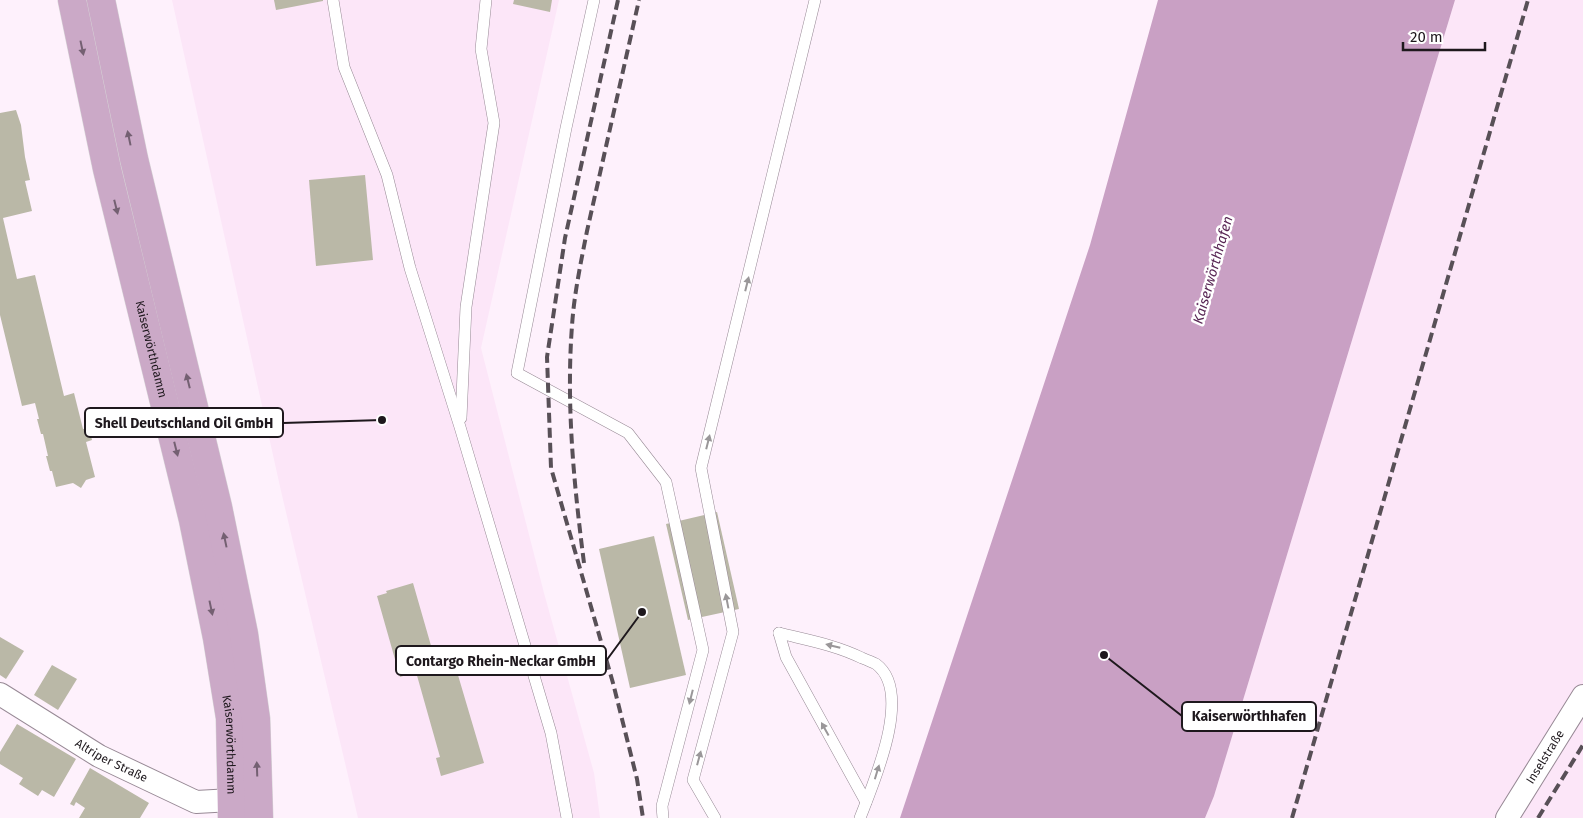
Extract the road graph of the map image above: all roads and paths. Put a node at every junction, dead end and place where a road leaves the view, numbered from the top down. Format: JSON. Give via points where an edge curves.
{"nodes":[{"id":1,"x":72,"y":0,"type":"edge"},
{"id":2,"x":101,"y":0,"type":"edge"},
{"id":3,"x":333,"y":0,"type":"edge"},
{"id":4,"x":486,"y":0,"type":"edge"},
{"id":5,"x":594,"y":0,"type":"edge"},
{"id":6,"x":815,"y":0,"type":"edge"},
{"id":7,"x":460,"y":427,"type":"junction"},
{"id":8,"x":0,"y":694,"type":"edge"},
{"id":9,"x":1583,"y":696,"type":"edge"},
{"id":10,"x":866,"y":802,"type":"junction"},
{"id":11,"x":232,"y":809,"type":"edge"},
{"id":12,"x":259,"y":818,"type":"edge"},
{"id":13,"x":567,"y":818,"type":"edge"},
{"id":14,"x":664,"y":818,"type":"edge"},
{"id":15,"x":715,"y":818,"type":"edge"},
{"id":16,"x":860,"y":818,"type":"edge"},
{"id":17,"x":1507,"y":818,"type":"edge"}],
"edges":[{"from":1,"to":11,"type":"main road","name":"Kaiserwörthdamm","one_way":true,"via":[[107,169],[193,520],[218,638],[230,718]]},
{"from":12,"to":2,"type":"main road","name":"Kaiserwörthdamm","one_way":true,"via":[[256,718],[244,634],[218,507],[134,159]]},
{"from":3,"to":7,"type":"lane","via":[[344,67],[387,175],[410,268]]},
{"from":4,"to":7,"type":"lane","via":[[481,49],[494,123],[466,307]]},
{"from":5,"to":14,"type":"lane","one_way":true,"via":[[517,373],[628,433],[666,482],[703,650],[662,806]]},
{"from":15,"to":6,"type":"lane","one_way":true,"via":[[693,780],[733,632],[701,468]]},
{"from":7,"to":13,"type":"lane","via":[[550,733]]},
{"from":8,"to":11,"type":"street","name":"Altriper Straße","via":[[99,756],[196,802]]},
{"from":9,"to":17,"type":"street","name":"Inselstraße"},
{"from":10,"to":10,"type":"lane","via":[[786,658],[779,633],[843,649],[877,665],[888,677],[893,695],[892,714]]},
{"from":10,"to":16,"type":"lane"}]}
